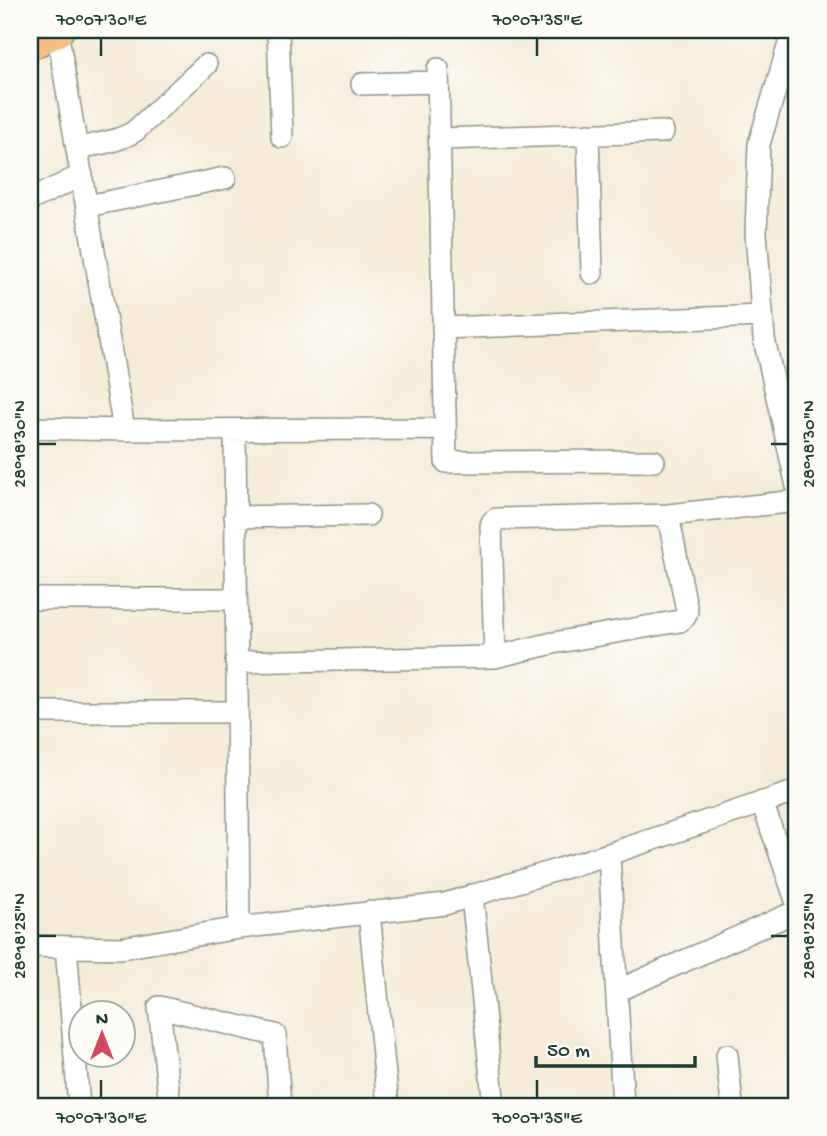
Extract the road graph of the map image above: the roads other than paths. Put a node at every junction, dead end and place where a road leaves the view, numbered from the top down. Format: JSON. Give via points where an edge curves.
{"nodes":[{"id":1,"x":57,"y":30,"type":"edge"},
{"id":2,"x":278,"y":30,"type":"edge"},
{"id":3,"x":797,"y":33,"type":"edge"},
{"id":4,"x":30,"y":43,"type":"edge"},
{"id":5,"x":206,"y":65,"type":"dead end"},
{"id":6,"x":362,"y":84,"type":"dead end"},
{"id":7,"x":663,"y":132,"type":"dead end"},
{"id":8,"x":589,"y":134,"type":"junction"},
{"id":9,"x":282,"y":138,"type":"dead end"},
{"id":10,"x":441,"y":139,"type":"junction"},
{"id":11,"x":78,"y":148,"type":"junction"},
{"id":12,"x":82,"y":175,"type":"junction"},
{"id":13,"x":225,"y":178,"type":"dead end"},
{"id":14,"x":30,"y":200,"type":"edge"},
{"id":15,"x":87,"y":206,"type":"junction"},
{"id":16,"x":592,"y":273,"type":"dead end"},
{"id":17,"x":762,"y":316,"type":"junction"},
{"id":18,"x":443,"y":328,"type":"junction"},
{"id":19,"x":30,"y":428,"type":"edge"},
{"id":20,"x":444,"y":429,"type":"junction"},
{"id":21,"x":124,"y":430,"type":"junction"},
{"id":22,"x":235,"y":430,"type":"junction"},
{"id":23,"x":654,"y":461,"type":"dead end"},
{"id":24,"x":797,"y":486,"type":"edge"},
{"id":25,"x":797,"y":501,"type":"edge"},
{"id":26,"x":368,"y":515,"type":"dead end"},
{"id":27,"x":668,"y":515,"type":"junction"},
{"id":28,"x":235,"y":517,"type":"junction"},
{"id":29,"x":30,"y":599,"type":"edge"},
{"id":30,"x":236,"y":599,"type":"junction"},
{"id":31,"x":495,"y":657,"type":"junction"},
{"id":32,"x":236,"y":662,"type":"junction"},
{"id":33,"x":30,"y":712,"type":"edge"},
{"id":34,"x":237,"y":712,"type":"junction"},
{"id":35,"x":797,"y":791,"type":"edge"},
{"id":36,"x":762,"y":803,"type":"junction"},
{"id":37,"x":609,"y":854,"type":"junction"},
{"id":38,"x":472,"y":895,"type":"junction"},
{"id":39,"x":797,"y":903,"type":"edge"},
{"id":40,"x":797,"y":911,"type":"edge"},
{"id":41,"x":369,"y":912,"type":"junction"},
{"id":42,"x":239,"y":928,"type":"junction"},
{"id":43,"x":30,"y":946,"type":"edge"},
{"id":44,"x":66,"y":947,"type":"junction"},
{"id":45,"x":617,"y":991,"type":"junction"},
{"id":46,"x":727,"y":1055,"type":"dead end"},
{"id":47,"x":79,"y":1106,"type":"edge"},
{"id":48,"x":170,"y":1106,"type":"edge"},
{"id":49,"x":280,"y":1106,"type":"edge"},
{"id":50,"x":388,"y":1106,"type":"edge"},
{"id":51,"x":496,"y":1106,"type":"edge"},
{"id":52,"x":623,"y":1106,"type":"edge"},
{"id":53,"x":732,"y":1106,"type":"edge"}],
"edges":[{"from":1,"to":4,"type":"main road"},
{"from":1,"to":11,"type":"street"},
{"from":2,"to":9,"type":"street"},
{"from":3,"to":17,"type":"street","via":[[789,44],[759,144],[756,233]]},
{"from":5,"to":11,"type":"street","via":[[135,131]]},
{"from":6,"to":10,"type":"street","via":[[438,76]]},
{"from":7,"to":8,"type":"street"},
{"from":8,"to":10,"type":"street"},
{"from":8,"to":16,"type":"street"},
{"from":10,"to":18,"type":"street"},
{"from":11,"to":12,"type":"street"},
{"from":12,"to":14,"type":"street"},
{"from":12,"to":15,"type":"street"},
{"from":13,"to":15,"type":"street"},
{"from":15,"to":21,"type":"street"},
{"from":17,"to":18,"type":"street"},
{"from":17,"to":24,"type":"street"},
{"from":18,"to":20,"type":"street"},
{"from":19,"to":21,"type":"street"},
{"from":20,"to":22,"type":"street"},
{"from":20,"to":23,"type":"street","via":[[445,457],[450,463]]},
{"from":21,"to":22,"type":"street"},
{"from":22,"to":28,"type":"street"},
{"from":25,"to":27,"type":"street"},
{"from":26,"to":28,"type":"street"},
{"from":27,"to":31,"type":"street","via":[[685,617]]},
{"from":27,"to":31,"type":"street","via":[[492,522]]},
{"from":28,"to":30,"type":"street"},
{"from":29,"to":30,"type":"street"},
{"from":30,"to":32,"type":"street"},
{"from":31,"to":32,"type":"street"},
{"from":32,"to":34,"type":"street"},
{"from":33,"to":34,"type":"street"},
{"from":34,"to":42,"type":"street"},
{"from":35,"to":36,"type":"street"},
{"from":36,"to":37,"type":"street"},
{"from":36,"to":39,"type":"street"},
{"from":37,"to":38,"type":"street"},
{"from":37,"to":45,"type":"street"},
{"from":38,"to":41,"type":"street","via":[[445,904]]},
{"from":38,"to":51,"type":"street"},
{"from":40,"to":45,"type":"street"},
{"from":41,"to":42,"type":"street"},
{"from":41,"to":50,"type":"street"},
{"from":42,"to":44,"type":"street","via":[[121,948]]},
{"from":43,"to":44,"type":"street"},
{"from":44,"to":47,"type":"street"},
{"from":45,"to":52,"type":"street"},
{"from":46,"to":53,"type":"street"},
{"from":48,"to":49,"type":"street","via":[[159,1007],[275,1035]]}]}
